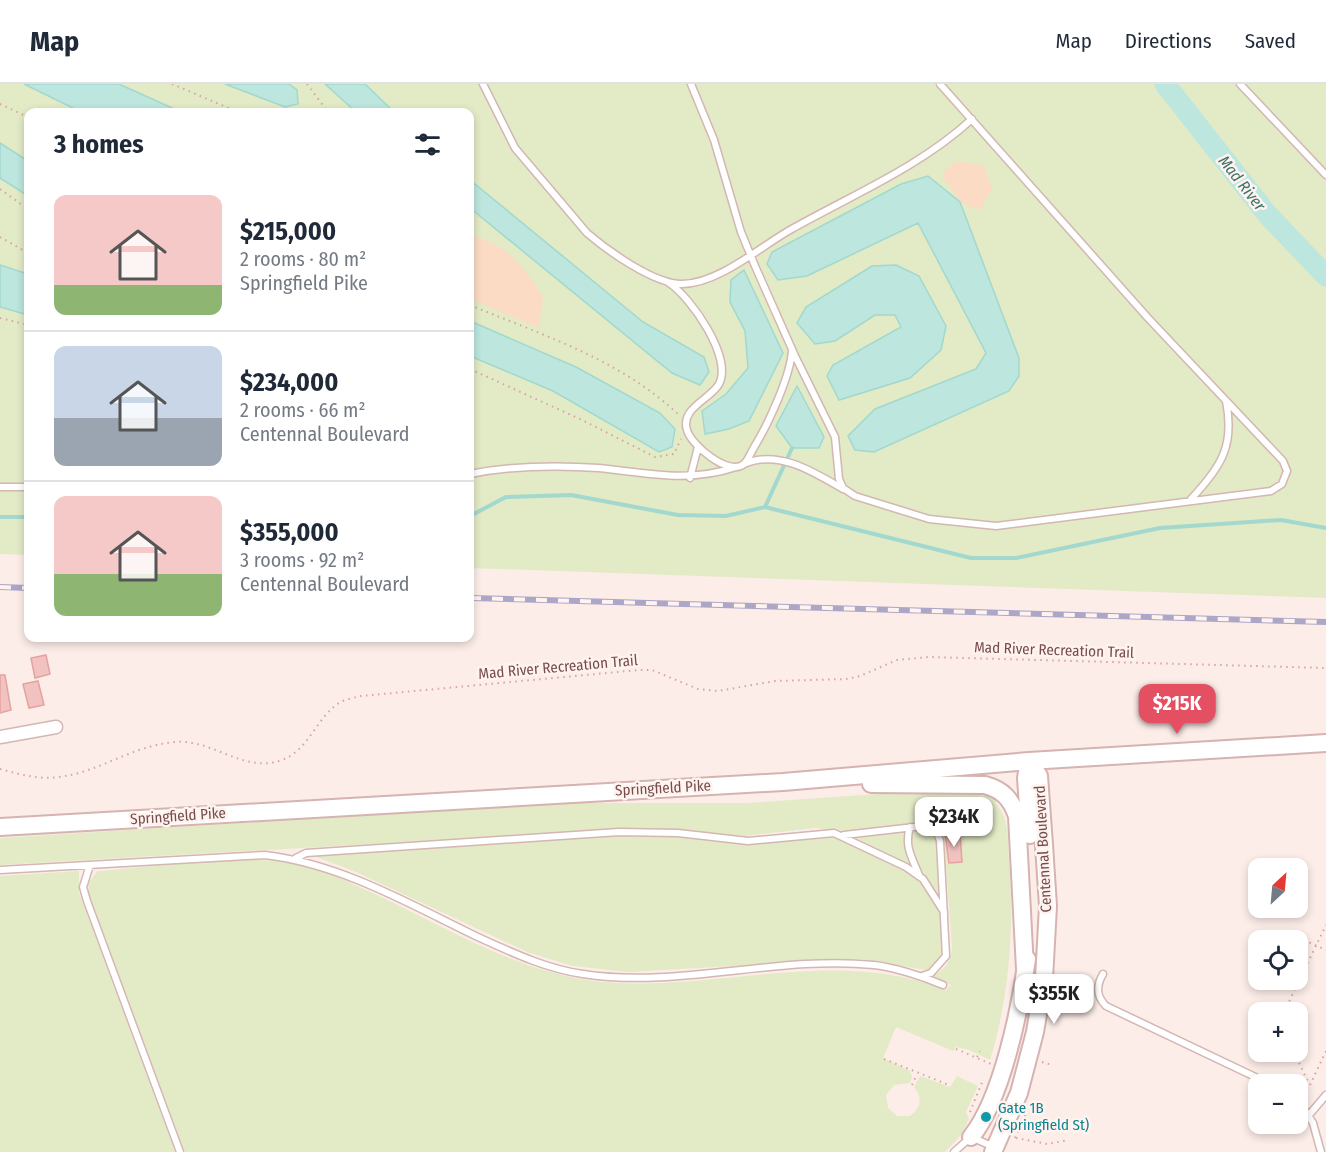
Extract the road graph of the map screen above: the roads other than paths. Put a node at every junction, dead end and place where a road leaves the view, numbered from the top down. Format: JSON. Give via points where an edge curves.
{"nodes":[{"id":1,"x":483,"y":84,"type":"edge"},
{"id":2,"x":691,"y":84,"type":"edge"},
{"id":3,"x":940,"y":84,"type":"edge"},
{"id":4,"x":1240,"y":84,"type":"edge"},
{"id":5,"x":972,"y":119,"type":"junction"},
{"id":6,"x":1326,"y":175,"type":"edge"},
{"id":7,"x":751,"y":256,"type":"junction"},
{"id":8,"x":669,"y":283,"type":"junction"},
{"id":9,"x":792,"y":350,"type":"junction"},
{"id":10,"x":1226,"y":401,"type":"junction"},
{"id":11,"x":698,"y":447,"type":"junction"},
{"id":12,"x":740,"y":466,"type":"junction"},
{"id":13,"x":474,"y":473,"type":"edge"},
{"id":14,"x":690,"y":477,"type":"junction"},
{"id":15,"x":0,"y":487,"type":"edge"},
{"id":16,"x":24,"y":487,"type":"edge"},
{"id":17,"x":846,"y":490,"type":"junction"},
{"id":18,"x":1191,"y":499,"type":"junction"},
{"id":19,"x":56,"y":727,"type":"dead end"},
{"id":20,"x":0,"y":737,"type":"edge"},
{"id":21,"x":1326,"y":743,"type":"edge"},
{"id":22,"x":1029,"y":761,"type":"junction"},
{"id":23,"x":783,"y":782,"type":"junction"},
{"id":24,"x":0,"y":827,"type":"edge"},
{"id":25,"x":910,"y":827,"type":"junction"},
{"id":26,"x":841,"y":835,"type":"junction"},
{"id":27,"x":295,"y":858,"type":"junction"},
{"id":28,"x":90,"y":865,"type":"junction"},
{"id":29,"x":0,"y":870,"type":"edge"},
{"id":30,"x":920,"y":877,"type":"junction"},
{"id":31,"x":944,"y":912,"type":"junction"},
{"id":32,"x":1025,"y":969,"type":"junction"},
{"id":33,"x":1102,"y":974,"type":"dead end"},
{"id":34,"x":921,"y":976,"type":"junction"},
{"id":35,"x":943,"y":985,"type":"dead end"},
{"id":36,"x":1249,"y":1074,"type":"edge"},
{"id":37,"x":1008,"y":1088,"type":"junction"},
{"id":38,"x":1326,"y":1095,"type":"edge"},
{"id":39,"x":1309,"y":1115,"type":"joint"},
{"id":40,"x":968,"y":1145,"type":"edge"},
{"id":41,"x":994,"y":1150,"type":"edge"},
{"id":42,"x":180,"y":1152,"type":"edge"},
{"id":43,"x":954,"y":1152,"type":"edge"},
{"id":44,"x":1321,"y":1152,"type":"edge"}],
"edges":[{"from":1,"to":8,"type":"lane","via":[[515,148],[587,233]]},
{"from":2,"to":7,"type":"lane","via":[[714,140]]},
{"from":3,"to":5,"type":"lane"},
{"from":4,"to":6,"type":"lane"},
{"from":5,"to":7,"type":"lane","via":[[940,147]]},
{"from":5,"to":10,"type":"lane"},
{"from":7,"to":8,"type":"lane","via":[[695,282]]},
{"from":7,"to":9,"type":"lane"},
{"from":8,"to":11,"type":"lane","via":[[692,303],[722,367],[719,384],[700,401],[686,422],[687,432]]},
{"from":9,"to":12,"type":"lane","via":[[759,438]]},
{"from":9,"to":17,"type":"lane","via":[[835,437],[836,470]]},
{"from":10,"to":18,"type":"lane","via":[[1229,439],[1214,472]]},
{"from":10,"to":18,"type":"lane","via":[[1283,461],[1285,478],[1271,491]]},
{"from":11,"to":12,"type":"lane","via":[[713,459]]},
{"from":11,"to":14,"type":"lane"},
{"from":12,"to":14,"type":"lane"},
{"from":12,"to":17,"type":"lane","via":[[760,459],[778,460]]},
{"from":13,"to":14,"type":"lane","via":[[569,468]]},
{"from":15,"to":16,"type":"lane"},
{"from":17,"to":18,"type":"lane","via":[[862,500],[899,511],[975,525],[1063,518]]},
{"from":19,"to":20,"type":"street"},
{"from":21,"to":22,"type":"main road","name":"Springfield Pike"},
{"from":22,"to":23,"type":"main road","name":"Springfield Pike"},
{"from":22,"to":32,"type":"main road","name":"Centennal Boulevard","via":[[1026,778],[1032,903]]},
{"from":22,"to":37,"type":"main road","name":"Centennal Boulevard","via":[[1039,776],[1047,937],[1037,1020]]},
{"from":23,"to":24,"type":"main road","name":"Springfield Pike"},
{"from":23,"to":32,"type":"main road","via":[[985,785],[1001,791],[1017,816]]},
{"from":25,"to":26,"type":"lane"},
{"from":25,"to":30,"type":"lane","via":[[909,854]]},
{"from":25,"to":31,"type":"lane","via":[[923,826],[937,833]]},
{"from":26,"to":27,"type":"lane","via":[[817,833],[748,841],[678,833],[619,832],[306,854]]},
{"from":26,"to":30,"type":"lane"},
{"from":27,"to":28,"type":"lane","via":[[265,855]]},
{"from":27,"to":34,"type":"lane","via":[[331,869],[513,953],[580,974],[638,978],[872,965]]},
{"from":28,"to":29,"type":"lane"},
{"from":28,"to":42,"type":"lane","via":[[83,887],[87,901]]},
{"from":30,"to":31,"type":"lane"},
{"from":31,"to":34,"type":"lane","via":[[946,956],[931,973]]},
{"from":32,"to":37,"type":"main road","name":"Centennal Boulevard","via":[[1012,1035]]},
{"from":33,"to":36,"type":"lane","via":[[1097,987],[1106,1006]]},
{"from":34,"to":35,"type":"lane"},
{"from":37,"to":40,"type":"main road","via":[[985,1094],[975,1114]]},
{"from":37,"to":41,"type":"main road","name":"Centennal Boulevard"},
{"from":38,"to":39,"type":"lane"},
{"from":39,"to":44,"type":"lane"},
{"from":40,"to":41,"type":"lane"},
{"from":40,"to":43,"type":"lane"}]}
